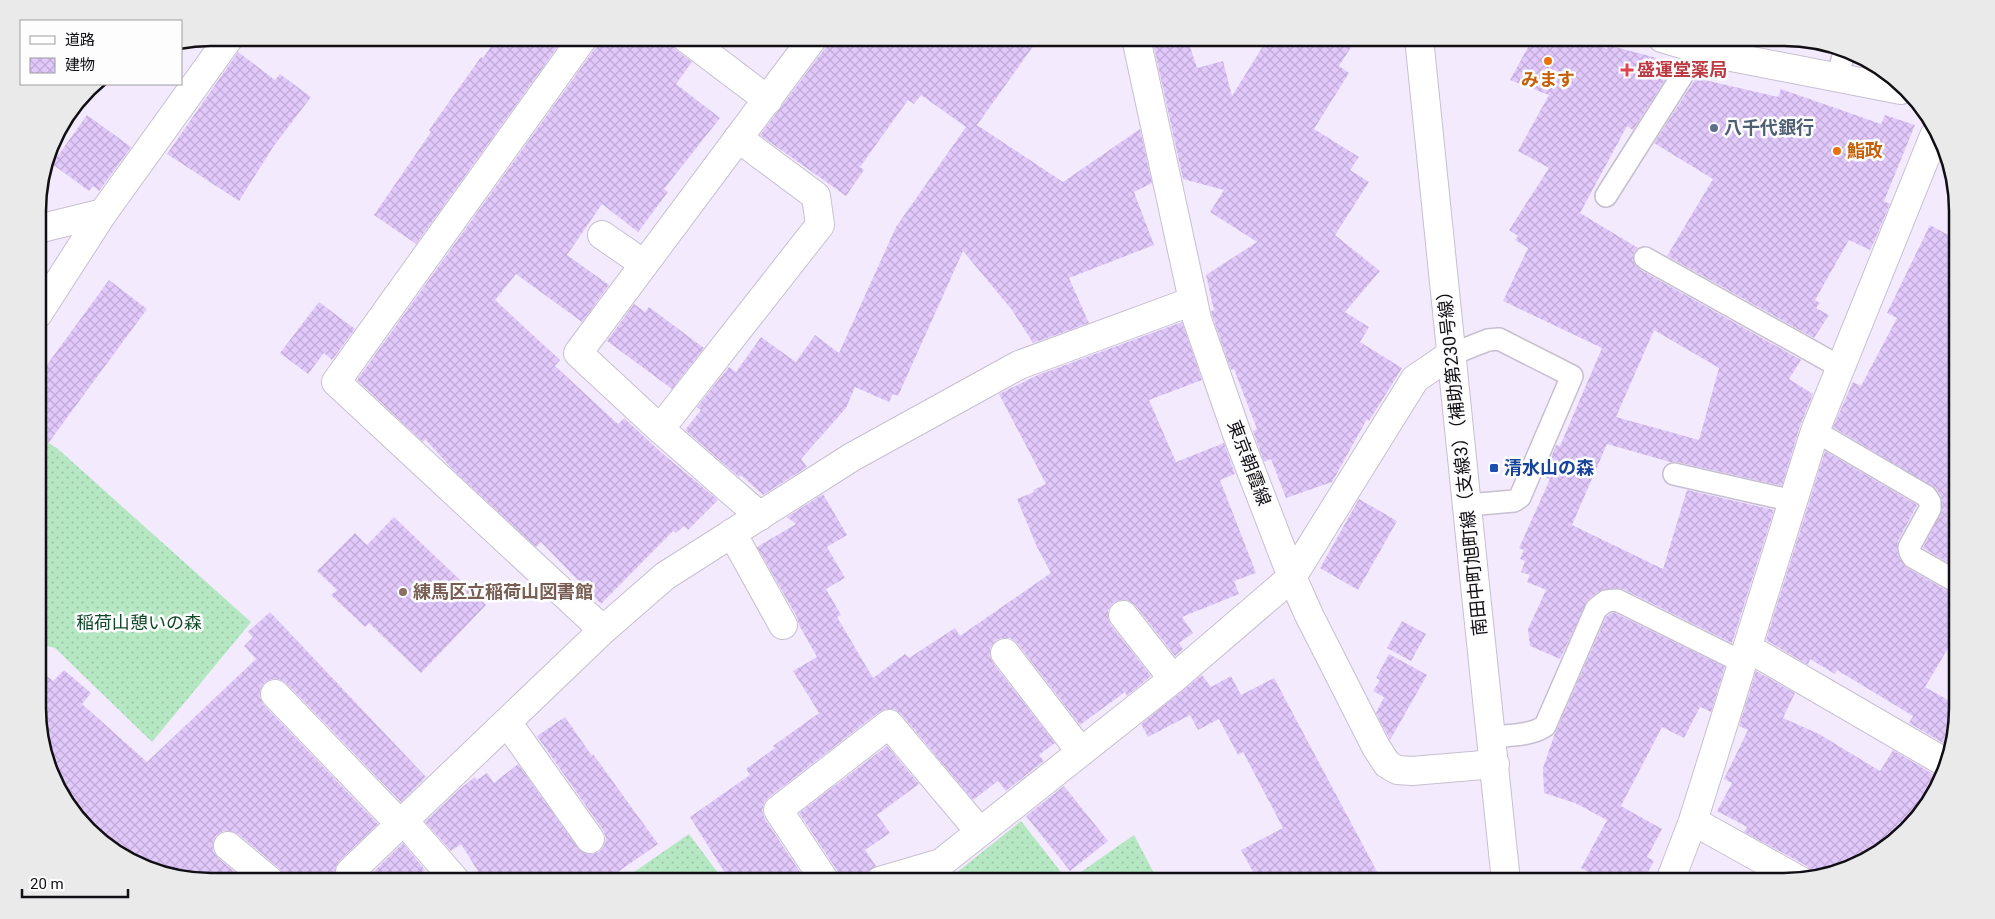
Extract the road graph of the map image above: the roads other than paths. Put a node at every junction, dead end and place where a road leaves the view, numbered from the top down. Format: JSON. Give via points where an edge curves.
{"nodes":[{"id":1,"x":1138,"y":46,"type":"edge"},
{"id":2,"x":1419,"y":46,"type":"edge"},
{"id":3,"x":1689,"y":46,"type":"edge"},
{"id":4,"x":222,"y":47,"type":"edge"},
{"id":5,"x":578,"y":47,"type":"edge"},
{"id":6,"x":697,"y":47,"type":"edge"},
{"id":7,"x":807,"y":47,"type":"edge"},
{"id":8,"x":1699,"y":49,"type":"junction"},
{"id":9,"x":1843,"y":57,"type":"edge"},
{"id":10,"x":1837,"y":77,"type":"junction"},
{"id":11,"x":1893,"y":88,"type":"edge"},
{"id":12,"x":768,"y":100,"type":"junction"},
{"id":13,"x":738,"y":138,"type":"junction"},
{"id":14,"x":1932,"y":140,"type":"edge"},
{"id":15,"x":1606,"y":196,"type":"dead end"},
{"id":16,"x":102,"y":213,"type":"junction"},
{"id":17,"x":47,"y":227,"type":"edge"},
{"id":18,"x":602,"y":235,"type":"dead end"},
{"id":19,"x":1645,"y":258,"type":"dead end"},
{"id":20,"x":644,"y":264,"type":"junction"},
{"id":21,"x":47,"y":300,"type":"edge"},
{"id":22,"x":1193,"y":301,"type":"junction"},
{"id":23,"x":1450,"y":355,"type":"junction"},
{"id":24,"x":1840,"y":367,"type":"junction"},
{"id":25,"x":660,"y":429,"type":"junction"},
{"id":26,"x":1814,"y":431,"type":"junction"},
{"id":27,"x":1674,"y":474,"type":"dead end"},
{"id":28,"x":1793,"y":500,"type":"junction"},
{"id":29,"x":1468,"y":505,"type":"junction"},
{"id":30,"x":760,"y":516,"type":"junction"},
{"id":31,"x":732,"y":533,"type":"junction"},
{"id":32,"x":1292,"y":577,"type":"junction"},
{"id":33,"x":1949,"y":577,"type":"edge"},
{"id":34,"x":1123,"y":615,"type":"dead end"},
{"id":35,"x":783,"y":625,"type":"dead end"},
{"id":36,"x":603,"y":630,"type":"junction"},
{"id":37,"x":1005,"y":653,"type":"dead end"},
{"id":38,"x":1746,"y":656,"type":"junction"},
{"id":39,"x":1173,"y":679,"type":"junction"},
{"id":40,"x":275,"y":694,"type":"dead end"},
{"id":41,"x":507,"y":722,"type":"junction"},
{"id":42,"x":1493,"y":750,"type":"junction"},
{"id":43,"x":1081,"y":752,"type":"junction"},
{"id":44,"x":1940,"y":760,"type":"edge"},
{"id":45,"x":1693,"y":821,"type":"junction"},
{"id":46,"x":402,"y":822,"type":"junction"},
{"id":47,"x":980,"y":832,"type":"junction"},
{"id":48,"x":590,"y":839,"type":"dead end"},
{"id":49,"x":228,"y":846,"type":"dead end"},
{"id":50,"x":1505,"y":872,"type":"edge"},
{"id":51,"x":1673,"y":872,"type":"edge"},
{"id":52,"x":1785,"y":872,"type":"edge"},
{"id":53,"x":259,"y":873,"type":"edge"},
{"id":54,"x":350,"y":873,"type":"edge"},
{"id":55,"x":448,"y":873,"type":"edge"},
{"id":56,"x":819,"y":873,"type":"edge"},
{"id":57,"x":909,"y":873,"type":"edge"}],
"edges":[{"from":1,"to":22,"type":"street","name":"東京朝霞線"},
{"from":2,"to":23,"type":"street","name":"南田中町旭町線（支線3）（補助第230号線）"},
{"from":3,"to":8,"type":"street"},
{"from":4,"to":16,"type":"street"},
{"from":5,"to":36,"type":"street","via":[[336,382]]},
{"from":6,"to":12,"type":"street"},
{"from":7,"to":12,"type":"street"},
{"from":8,"to":10,"type":"street"},
{"from":8,"to":15,"type":"lane"},
{"from":9,"to":10,"type":"lane"},
{"from":10,"to":11,"type":"street"},
{"from":12,"to":13,"type":"street"},
{"from":13,"to":20,"type":"street"},
{"from":13,"to":25,"type":"street","via":[[816,196],[820,225]]},
{"from":14,"to":24,"type":"street"},
{"from":16,"to":17,"type":"street"},
{"from":16,"to":21,"type":"street"},
{"from":18,"to":20,"type":"street"},
{"from":19,"to":24,"type":"lane"},
{"from":20,"to":25,"type":"street","via":[[578,353]]},
{"from":22,"to":30,"type":"street","via":[[1019,366],[852,457]]},
{"from":22,"to":32,"type":"street","name":"東京朝霞線","via":[[1234,423]]},
{"from":23,"to":29,"type":"street","name":"南田中町旭町線（支線3）（補助第230号線）"},
{"from":23,"to":29,"type":"lane","via":[[1499,339],[1572,376],[1520,497],[1514,501]]},
{"from":23,"to":32,"type":"street","via":[[1415,379]]},
{"from":24,"to":26,"type":"street"},
{"from":25,"to":30,"type":"street"},
{"from":26,"to":28,"type":"street"},
{"from":26,"to":33,"type":"lane","via":[[1926,496],[1930,508],[1909,547],[1910,552],[1913,557]]},
{"from":27,"to":28,"type":"lane"},
{"from":28,"to":38,"type":"street"},
{"from":29,"to":42,"type":"street","name":"南田中町旭町線（支線3）（補助第230号線）"},
{"from":30,"to":31,"type":"street"},
{"from":31,"to":35,"type":"street"},
{"from":31,"to":36,"type":"street","via":[[665,576]]},
{"from":32,"to":39,"type":"street"},
{"from":32,"to":42,"type":"street","name":"東京朝霞線","via":[[1387,764],[1397,770],[1412,770]]},
{"from":34,"to":39,"type":"street"},
{"from":36,"to":41,"type":"street"},
{"from":37,"to":43,"type":"street"},
{"from":38,"to":42,"type":"lane","via":[[1617,600],[1606,601],[1596,609],[1545,726]]},
{"from":38,"to":44,"type":"street"},
{"from":38,"to":45,"type":"street"},
{"from":39,"to":43,"type":"street"},
{"from":40,"to":46,"type":"street"},
{"from":41,"to":46,"type":"street"},
{"from":41,"to":48,"type":"street"},
{"from":42,"to":50,"type":"street","name":"南田中町旭町線（支線3）（補助第230号線）"},
{"from":43,"to":47,"type":"street"},
{"from":45,"to":51,"type":"street"},
{"from":45,"to":52,"type":"street"},
{"from":46,"to":54,"type":"street"},
{"from":46,"to":55,"type":"street"},
{"from":47,"to":56,"type":"street","via":[[890,724],[778,810]]},
{"from":47,"to":57,"type":"street","via":[[941,863]]},
{"from":49,"to":53,"type":"street"}]}
